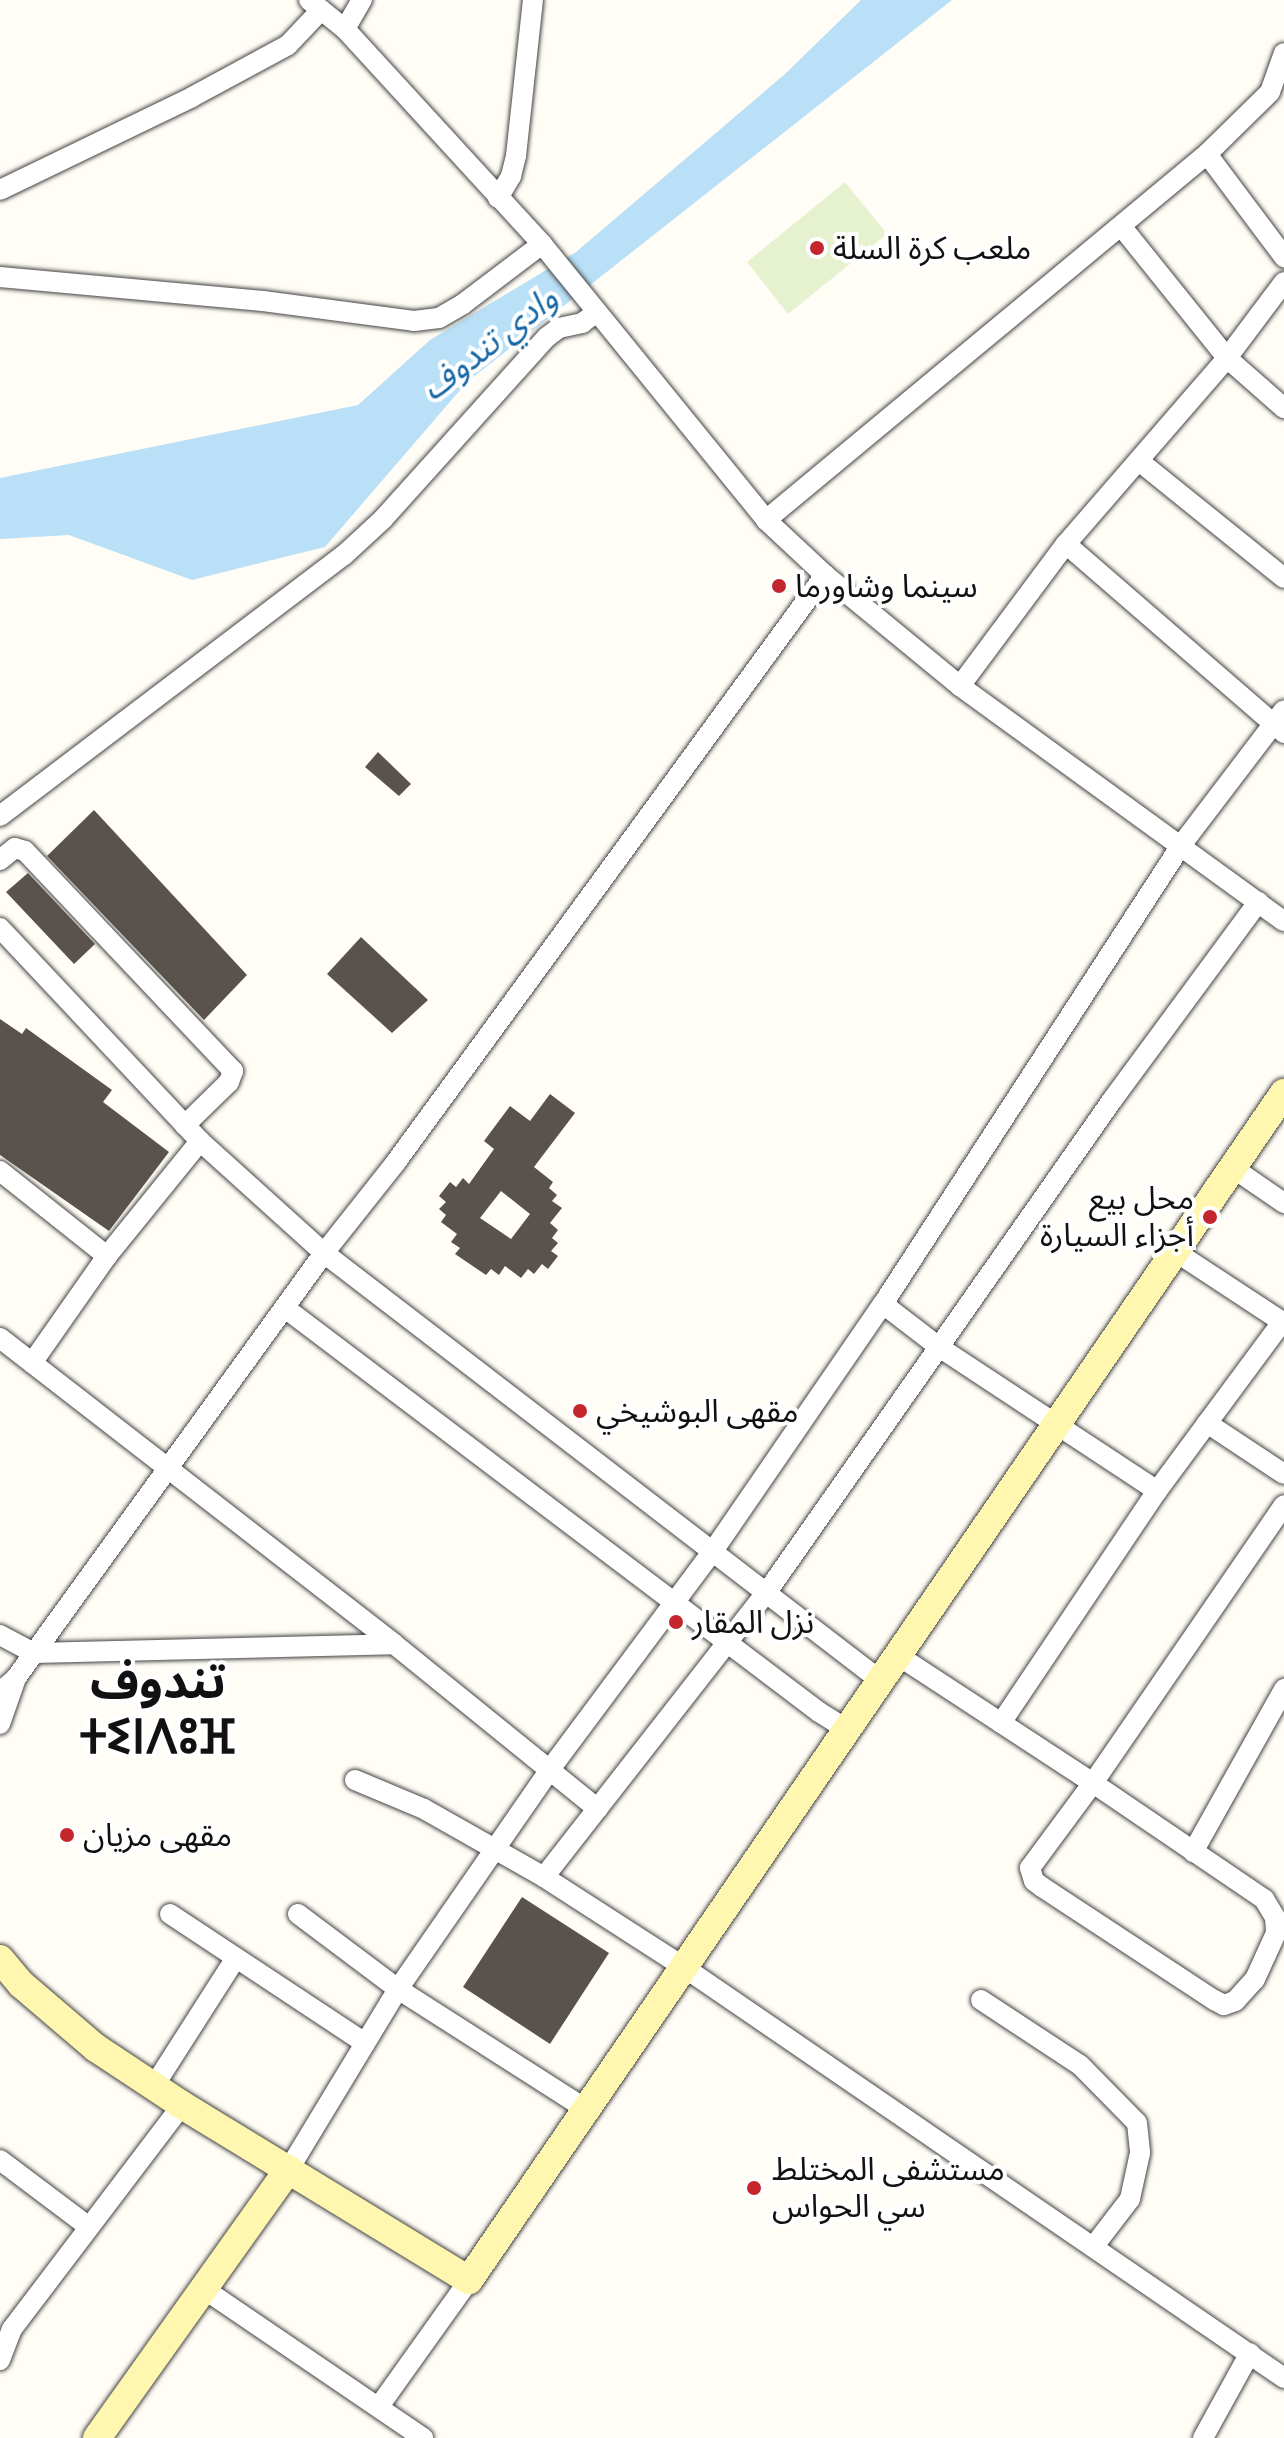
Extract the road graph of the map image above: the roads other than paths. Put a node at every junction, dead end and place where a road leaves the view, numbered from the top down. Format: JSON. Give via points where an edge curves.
{"nodes":[{"id":1,"x":362,"y":0,"type":"edge"},
{"id":2,"x":533,"y":0,"type":"edge"},
{"id":3,"x":315,"y":5,"type":"edge"},
{"id":4,"x":345,"y":29,"type":"junction"},
{"id":5,"x":1284,"y":53,"type":"edge"},
{"id":6,"x":1277,"y":98,"type":"edge"},
{"id":7,"x":1207,"y":154,"type":"junction"},
{"id":8,"x":0,"y":190,"type":"edge"},
{"id":9,"x":498,"y":198,"type":"junction"},
{"id":10,"x":1121,"y":226,"type":"junction"},
{"id":11,"x":542,"y":244,"type":"junction"},
{"id":12,"x":1284,"y":257,"type":"edge"},
{"id":13,"x":0,"y":277,"type":"edge"},
{"id":14,"x":1284,"y":282,"type":"edge"},
{"id":15,"x":596,"y":313,"type":"junction"},
{"id":16,"x":1227,"y":358,"type":"junction"},
{"id":17,"x":1284,"y":408,"type":"edge"},
{"id":18,"x":1139,"y":461,"type":"junction"},
{"id":19,"x":766,"y":520,"type":"junction"},
{"id":20,"x":1066,"y":544,"type":"junction"},
{"id":21,"x":825,"y":575,"type":"junction"},
{"id":22,"x":1284,"y":578,"type":"edge"},
{"id":23,"x":960,"y":686,"type":"junction"},
{"id":24,"x":1280,"y":722,"type":"edge"},
{"id":25,"x":0,"y":816,"type":"edge"},
{"id":26,"x":1182,"y":844,"type":"junction"},
{"id":27,"x":0,"y":860,"type":"edge"},
{"id":28,"x":1258,"y":902,"type":"junction"},
{"id":29,"x":1284,"y":921,"type":"edge"},
{"id":30,"x":0,"y":928,"type":"edge"},
{"id":31,"x":1284,"y":1093,"type":"edge"},
{"id":32,"x":185,"y":1125,"type":"junction"},
{"id":33,"x":200,"y":1141,"type":"junction"},
{"id":34,"x":1233,"y":1168,"type":"junction"},
{"id":35,"x":4,"y":1182,"type":"edge"},
{"id":36,"x":1284,"y":1203,"type":"edge"},
{"id":37,"x":1176,"y":1252,"type":"junction"},
{"id":38,"x":324,"y":1253,"type":"junction"},
{"id":39,"x":107,"y":1256,"type":"junction"},
{"id":40,"x":883,"y":1304,"type":"junction"},
{"id":41,"x":285,"y":1308,"type":"junction"},
{"id":42,"x":1283,"y":1322,"type":"edge"},
{"id":43,"x":0,"y":1338,"type":"edge"},
{"id":44,"x":939,"y":1347,"type":"junction"},
{"id":45,"x":32,"y":1363,"type":"junction"},
{"id":46,"x":1207,"y":1423,"type":"junction"},
{"id":47,"x":1058,"y":1427,"type":"junction"},
{"id":48,"x":169,"y":1470,"type":"junction"},
{"id":49,"x":1284,"y":1474,"type":"edge"},
{"id":50,"x":1157,"y":1491,"type":"junction"},
{"id":51,"x":1284,"y":1505,"type":"edge"},
{"id":52,"x":713,"y":1551,"type":"junction"},
{"id":53,"x":767,"y":1592,"type":"junction"},
{"id":54,"x":675,"y":1604,"type":"junction"},
{"id":55,"x":0,"y":1635,"type":"edge"},
{"id":56,"x":729,"y":1643,"type":"junction"},
{"id":57,"x":394,"y":1644,"type":"junction"},
{"id":58,"x":34,"y":1653,"type":"junction"},
{"id":59,"x":899,"y":1656,"type":"junction"},
{"id":60,"x":16,"y":1678,"type":"junction"},
{"id":61,"x":881,"y":1681,"type":"junction"},
{"id":62,"x":1284,"y":1689,"type":"edge"},
{"id":63,"x":0,"y":1692,"type":"edge"},
{"id":64,"x":1001,"y":1723,"type":"junction"},
{"id":65,"x":0,"y":1724,"type":"edge"},
{"id":66,"x":848,"y":1730,"type":"junction"},
{"id":67,"x":548,"y":1772,"type":"junction"},
{"id":68,"x":355,"y":1780,"type":"dead end"},
{"id":69,"x":1093,"y":1783,"type":"junction"},
{"id":70,"x":598,"y":1809,"type":"junction"},
{"id":71,"x":495,"y":1847,"type":"junction"},
{"id":72,"x":1193,"y":1852,"type":"junction"},
{"id":73,"x":544,"y":1877,"type":"junction"},
{"id":74,"x":170,"y":1914,"type":"dead end"},
{"id":75,"x":298,"y":1914,"type":"dead end"},
{"id":76,"x":236,"y":1958,"type":"junction"},
{"id":77,"x":1,"y":1965,"type":"edge"},
{"id":78,"x":685,"y":1968,"type":"junction"},
{"id":79,"x":398,"y":1989,"type":"junction"},
{"id":80,"x":981,"y":2000,"type":"dead end"},
{"id":81,"x":365,"y":2043,"type":"junction"},
{"id":82,"x":154,"y":2086,"type":"junction"},
{"id":83,"x":182,"y":2105,"type":"junction"},
{"id":84,"x":587,"y":2110,"type":"junction"},
{"id":85,"x":0,"y":2160,"type":"edge"},
{"id":86,"x":289,"y":2169,"type":"junction"},
{"id":87,"x":89,"y":2227,"type":"junction"},
{"id":88,"x":1094,"y":2246,"type":"junction"},
{"id":89,"x":469,"y":2280,"type":"junction"},
{"id":90,"x":204,"y":2289,"type":"junction"},
{"id":91,"x":1250,"y":2353,"type":"junction"},
{"id":92,"x":1,"y":2356,"type":"edge"},
{"id":93,"x":1284,"y":2378,"type":"edge"},
{"id":94,"x":380,"y":2405,"type":"junction"},
{"id":95,"x":97,"y":2438,"type":"edge"},
{"id":96,"x":423,"y":2438,"type":"edge"},
{"id":97,"x":1203,"y":2438,"type":"edge"}],
"edges":[{"from":1,"to":4,"type":"street"},
{"from":2,"to":9,"type":"street","via":[[516,156]]},
{"from":3,"to":4,"type":"street"},
{"from":3,"to":8,"type":"street","via":[[288,45]]},
{"from":4,"to":9,"type":"street"},
{"from":5,"to":6,"type":"street"},
{"from":6,"to":7,"type":"street"},
{"from":7,"to":10,"type":"street"},
{"from":7,"to":12,"type":"street"},
{"from":9,"to":11,"type":"street"},
{"from":10,"to":16,"type":"street"},
{"from":10,"to":19,"type":"street"},
{"from":11,"to":13,"type":"street","via":[[463,304],[439,318],[414,321]]},
{"from":11,"to":15,"type":"street"},
{"from":14,"to":16,"type":"street"},
{"from":15,"to":19,"type":"street"},
{"from":15,"to":25,"type":"street","via":[[547,337],[383,519],[344,555]]},
{"from":16,"to":17,"type":"street"},
{"from":16,"to":18,"type":"street"},
{"from":18,"to":20,"type":"street"},
{"from":18,"to":22,"type":"street"},
{"from":19,"to":21,"type":"street"},
{"from":20,"to":23,"type":"street"},
{"from":20,"to":24,"type":"street"},
{"from":21,"to":23,"type":"street"},
{"from":21,"to":38,"type":"street"},
{"from":23,"to":26,"type":"street"},
{"from":24,"to":26,"type":"street"},
{"from":26,"to":28,"type":"street"},
{"from":26,"to":40,"type":"street"},
{"from":27,"to":32,"type":"street","via":[[15,848],[25,851],[233,1071],[229,1082]]},
{"from":28,"to":29,"type":"street"},
{"from":28,"to":44,"type":"street"},
{"from":30,"to":32,"type":"street"},
{"from":31,"to":34,"type":"main road"},
{"from":32,"to":33,"type":"street"},
{"from":33,"to":38,"type":"street"},
{"from":33,"to":39,"type":"street"},
{"from":34,"to":36,"type":"street"},
{"from":34,"to":37,"type":"main road"},
{"from":35,"to":39,"type":"street"},
{"from":37,"to":42,"type":"street"},
{"from":37,"to":47,"type":"main road"},
{"from":38,"to":41,"type":"street"},
{"from":38,"to":52,"type":"street"},
{"from":39,"to":45,"type":"street"},
{"from":40,"to":44,"type":"street"},
{"from":40,"to":52,"type":"street"},
{"from":41,"to":48,"type":"street"},
{"from":41,"to":54,"type":"street"},
{"from":42,"to":46,"type":"street"},
{"from":43,"to":45,"type":"street"},
{"from":44,"to":47,"type":"street"},
{"from":44,"to":53,"type":"street"},
{"from":45,"to":48,"type":"street"},
{"from":46,"to":49,"type":"street"},
{"from":46,"to":50,"type":"street"},
{"from":47,"to":50,"type":"street"},
{"from":47,"to":59,"type":"main road"},
{"from":48,"to":57,"type":"street"},
{"from":48,"to":58,"type":"street"},
{"from":50,"to":64,"type":"street"},
{"from":51,"to":69,"type":"street"},
{"from":52,"to":53,"type":"street"},
{"from":52,"to":54,"type":"street"},
{"from":53,"to":56,"type":"street"},
{"from":53,"to":61,"type":"street"},
{"from":54,"to":56,"type":"street"},
{"from":54,"to":67,"type":"street"},
{"from":55,"to":58,"type":"street"},
{"from":56,"to":66,"type":"street"},
{"from":56,"to":70,"type":"street"},
{"from":57,"to":58,"type":"street"},
{"from":57,"to":67,"type":"street"},
{"from":58,"to":60,"type":"street"},
{"from":59,"to":61,"type":"main road"},
{"from":59,"to":64,"type":"street"},
{"from":60,"to":63,"type":"street"},
{"from":60,"to":65,"type":"street"},
{"from":61,"to":66,"type":"main road"},
{"from":62,"to":72,"type":"street"},
{"from":64,"to":69,"type":"street"},
{"from":66,"to":78,"type":"main road"},
{"from":67,"to":70,"type":"street"},
{"from":67,"to":71,"type":"street"},
{"from":68,"to":71,"type":"street"},
{"from":69,"to":72,"type":"street"},
{"from":69,"to":72,"type":"street","via":[[1030,1868],[1034,1881],[1224,2005],[1235,2001],[1255,1979],[1276,1933],[1275,1917],[1264,1899]]},
{"from":70,"to":73,"type":"street"},
{"from":71,"to":73,"type":"street"},
{"from":71,"to":79,"type":"street"},
{"from":73,"to":78,"type":"street"},
{"from":74,"to":76,"type":"street"},
{"from":75,"to":79,"type":"street"},
{"from":76,"to":81,"type":"street"},
{"from":76,"to":82,"type":"street"},
{"from":77,"to":82,"type":"main road","via":[[96,2048]]},
{"from":78,"to":84,"type":"main road"},
{"from":78,"to":88,"type":"street"},
{"from":79,"to":81,"type":"street"},
{"from":79,"to":84,"type":"street"},
{"from":80,"to":88,"type":"street","via":[[1080,2065],[1137,2123],[1140,2153],[1130,2199]]},
{"from":81,"to":86,"type":"street"},
{"from":82,"to":83,"type":"main road"},
{"from":83,"to":86,"type":"main road"},
{"from":83,"to":87,"type":"street"},
{"from":84,"to":89,"type":"main road"},
{"from":85,"to":87,"type":"street"},
{"from":86,"to":89,"type":"main road"},
{"from":86,"to":90,"type":"main road"},
{"from":87,"to":92,"type":"street","via":[[12,2329]]},
{"from":88,"to":91,"type":"street"},
{"from":89,"to":94,"type":"street"},
{"from":90,"to":94,"type":"street"},
{"from":90,"to":95,"type":"main road"},
{"from":91,"to":93,"type":"street"},
{"from":91,"to":97,"type":"street"},
{"from":94,"to":96,"type":"street"}]}
